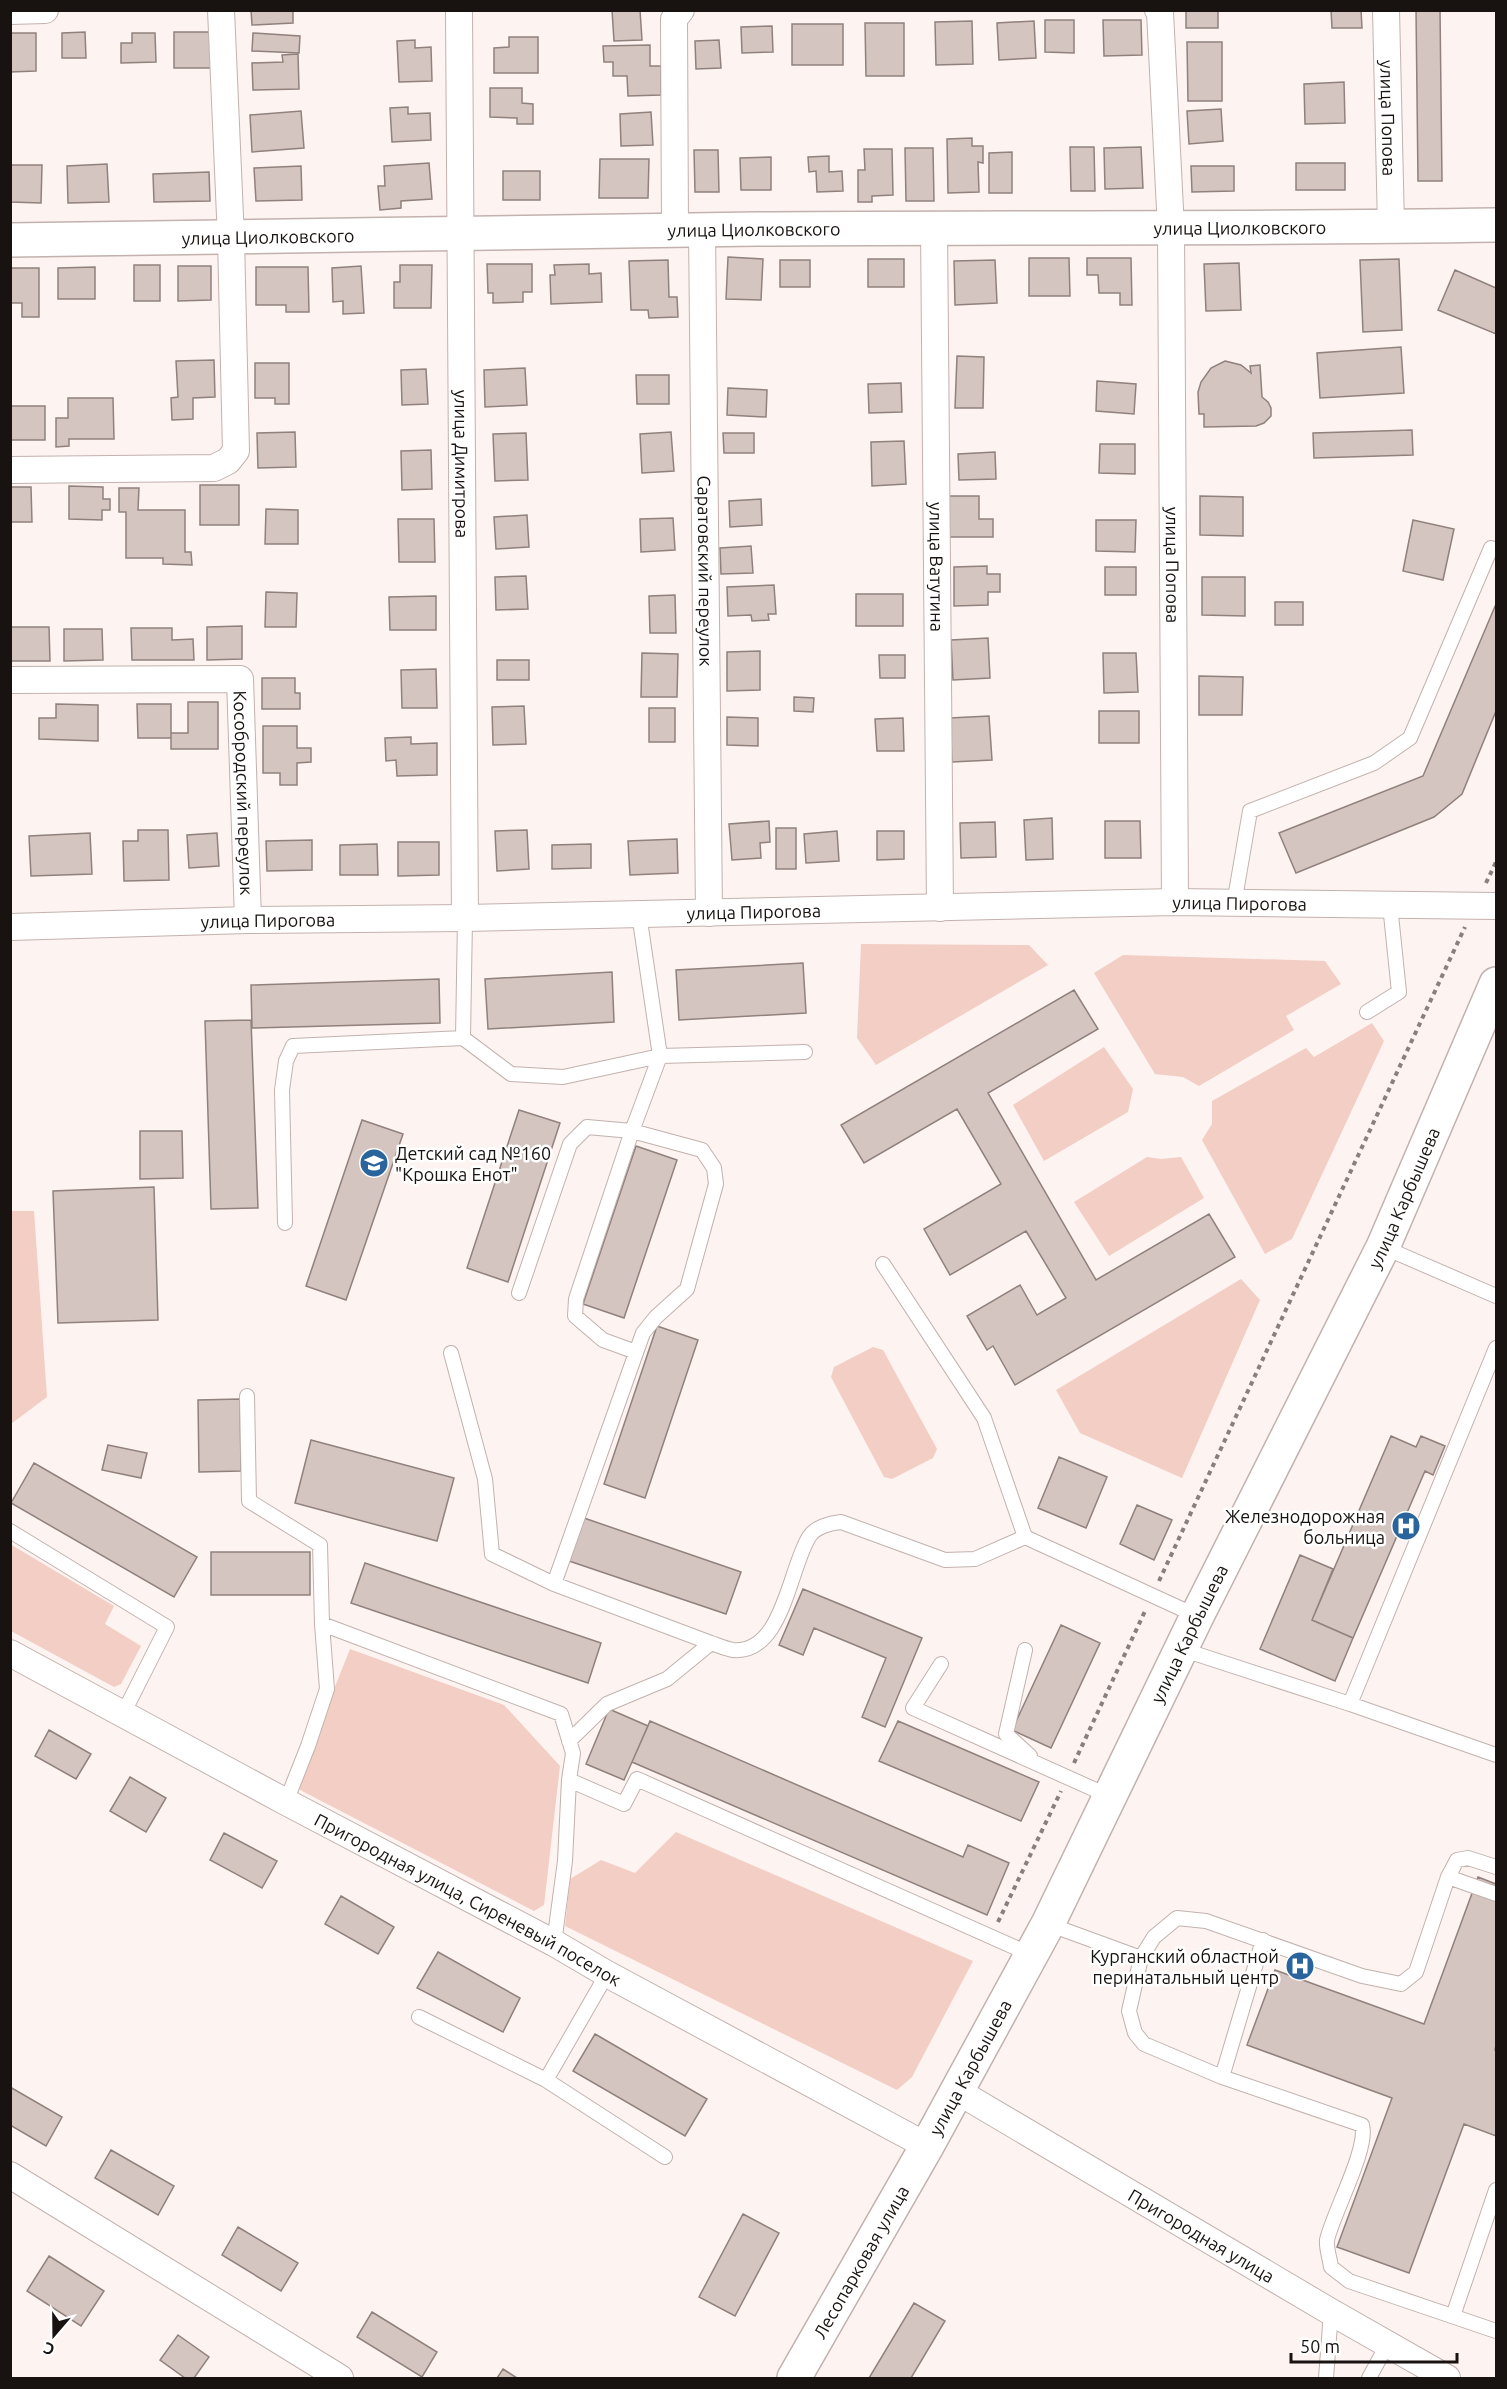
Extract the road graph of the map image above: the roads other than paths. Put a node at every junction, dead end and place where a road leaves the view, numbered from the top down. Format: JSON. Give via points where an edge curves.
{"nodes":[{"id":1,"x":45,"y":10,"type":"edge"},
{"id":2,"x":221,"y":10,"type":"edge"},
{"id":3,"x":459,"y":10,"type":"edge"},
{"id":4,"x":681,"y":10,"type":"edge"},
{"id":5,"x":1158,"y":10,"type":"edge"},
{"id":6,"x":1386,"y":10,"type":"edge"},
{"id":7,"x":10,"y":11,"type":"edge"},
{"id":8,"x":1497,"y":225,"type":"edge"},
{"id":9,"x":934,"y":227,"type":"junction"},
{"id":10,"x":1391,"y":227,"type":"junction"},
{"id":11,"x":1171,"y":229,"type":"junction"},
{"id":12,"x":689,"y":230,"type":"junction"},
{"id":13,"x":460,"y":232,"type":"junction"},
{"id":14,"x":231,"y":239,"type":"junction"},
{"id":15,"x":10,"y":240,"type":"edge"},
{"id":16,"x":10,"y":470,"type":"edge"},
{"id":17,"x":1497,"y":550,"type":"edge"},
{"id":18,"x":10,"y":680,"type":"edge"},
{"id":19,"x":1175,"y":902,"type":"junction"},
{"id":20,"x":1234,"y":904,"type":"junction"},
{"id":21,"x":1390,"y":905,"type":"junction"},
{"id":22,"x":1486,"y":906,"type":"edge"},
{"id":23,"x":940,"y":908,"type":"junction"},
{"id":24,"x":709,"y":913,"type":"junction"},
{"id":25,"x":639,"y":914,"type":"junction"},
{"id":26,"x":465,"y":918,"type":"junction"},
{"id":27,"x":248,"y":920,"type":"junction"},
{"id":28,"x":10,"y":927,"type":"edge"},
{"id":29,"x":1497,"y":984,"type":"edge"},
{"id":30,"x":1367,"y":1012,"type":"dead end"},
{"id":31,"x":463,"y":1038,"type":"junction"},
{"id":32,"x":805,"y":1052,"type":"dead end"},
{"id":33,"x":660,"y":1056,"type":"junction"},
{"id":34,"x":632,"y":1131,"type":"junction"},
{"id":35,"x":285,"y":1223,"type":"dead end"},
{"id":36,"x":1383,"y":1247,"type":"junction"},
{"id":37,"x":883,"y":1264,"type":"dead end"},
{"id":38,"x":519,"y":1293,"type":"dead end"},
{"id":39,"x":1497,"y":1296,"type":"edge"},
{"id":40,"x":1497,"y":1348,"type":"edge"},
{"id":41,"x":636,"y":1352,"type":"junction"},
{"id":42,"x":451,"y":1353,"type":"dead end"},
{"id":43,"x":247,"y":1396,"type":"dead end"},
{"id":44,"x":10,"y":1531,"type":"edge"},
{"id":45,"x":1025,"y":1537,"type":"junction"},
{"id":46,"x":554,"y":1584,"type":"junction"},
{"id":47,"x":1197,"y":1616,"type":"junction"},
{"id":48,"x":322,"y":1624,"type":"junction"},
{"id":49,"x":711,"y":1643,"type":"junction"},
{"id":50,"x":1181,"y":1649,"type":"junction"},
{"id":51,"x":1024,"y":1650,"type":"dead end"},
{"id":52,"x":10,"y":1653,"type":"edge"},
{"id":53,"x":941,"y":1664,"type":"dead end"},
{"id":54,"x":1350,"y":1704,"type":"junction"},
{"id":55,"x":123,"y":1714,"type":"junction"},
{"id":56,"x":569,"y":1741,"type":"junction"},
{"id":57,"x":1497,"y":1755,"type":"edge"},
{"id":58,"x":1041,"y":1765,"type":"junction"},
{"id":59,"x":569,"y":1780,"type":"junction"},
{"id":60,"x":1109,"y":1796,"type":"junction"},
{"id":61,"x":285,"y":1802,"type":"junction"},
{"id":62,"x":1497,"y":1867,"type":"edge"},
{"id":63,"x":1448,"y":1877,"type":"junction"},
{"id":64,"x":1497,"y":1894,"type":"edge"},
{"id":65,"x":1048,"y":1924,"type":"junction"},
{"id":66,"x":1263,"y":1940,"type":"junction"},
{"id":67,"x":554,"y":1943,"type":"junction"},
{"id":68,"x":1032,"y":1955,"type":"junction"},
{"id":69,"x":1140,"y":1958,"type":"junction"},
{"id":70,"x":607,"y":1974,"type":"junction"},
{"id":71,"x":419,"y":2017,"type":"dead end"},
{"id":72,"x":1222,"y":2077,"type":"junction"},
{"id":73,"x":546,"y":2080,"type":"junction"},
{"id":74,"x":957,"y":2091,"type":"junction"},
{"id":75,"x":927,"y":2146,"type":"junction"},
{"id":76,"x":665,"y":2157,"type":"dead end"},
{"id":77,"x":10,"y":2175,"type":"edge"},
{"id":78,"x":1497,"y":2190,"type":"edge"},
{"id":79,"x":1331,"y":2313,"type":"junction"},
{"id":80,"x":1453,"y":2316,"type":"junction"},
{"id":81,"x":1497,"y":2331,"type":"edge"},
{"id":82,"x":1387,"y":2345,"type":"junction"},
{"id":83,"x":340,"y":2379,"type":"edge"},
{"id":84,"x":794,"y":2379,"type":"edge"},
{"id":85,"x":1326,"y":2379,"type":"edge"},
{"id":86,"x":1369,"y":2379,"type":"edge"},
{"id":87,"x":1448,"y":2379,"type":"edge"}],
"edges":[{"from":1,"to":7,"type":"street"},
{"from":2,"to":14,"type":"street"},
{"from":3,"to":13,"type":"street","name":"улица Димитрова"},
{"from":4,"to":12,"type":"street","name":"Саратовский переулок","via":[[674,19]]},
{"from":5,"to":11,"type":"street","name":"улица Попова"},
{"from":6,"to":10,"type":"street","name":"улица Попова"},
{"from":8,"to":10,"type":"main road","name":"улица Циолковского"},
{"from":9,"to":11,"type":"main road","name":"улица Циолковского"},
{"from":9,"to":12,"type":"main road","name":"улица Циолковского"},
{"from":9,"to":23,"type":"street","name":"улица Ватутина"},
{"from":10,"to":11,"type":"main road","name":"улица Циолковского"},
{"from":11,"to":19,"type":"street","name":"улица Попова"},
{"from":12,"to":13,"type":"main road","name":"улица Циолковского"},
{"from":12,"to":24,"type":"street","name":"Саратовский переулок"},
{"from":13,"to":14,"type":"main road","name":"улица Циолковского"},
{"from":13,"to":26,"type":"street","name":"улица Димитрова"},
{"from":14,"to":15,"type":"main road","name":"улица Циолковского"},
{"from":14,"to":16,"type":"street","via":[[236,451],[228,461],[214,468]]},
{"from":17,"to":20,"type":"lane","via":[[1491,548],[1410,738],[1374,763],[1250,811]]},
{"from":18,"to":27,"type":"street","name":"Кособродский переулок","via":[[240,679]]},
{"from":19,"to":20,"type":"street","name":"улица Пирогова"},
{"from":19,"to":23,"type":"street","name":"улица Пирогова"},
{"from":20,"to":21,"type":"street","name":"улица Пирогова"},
{"from":21,"to":22,"type":"street","name":"улица Пирогова"},
{"from":21,"to":30,"type":"lane","via":[[1400,992]]},
{"from":23,"to":24,"type":"street","name":"улица Пирогова"},
{"from":24,"to":25,"type":"street","name":"улица Пирогова"},
{"from":25,"to":26,"type":"street","name":"улица Пирогова"},
{"from":25,"to":33,"type":"lane"},
{"from":26,"to":27,"type":"street","name":"улица Пирогова"},
{"from":26,"to":31,"type":"lane"},
{"from":27,"to":28,"type":"street","name":"улица Пирогова"},
{"from":29,"to":36,"type":"main road","name":"улица Карбышева"},
{"from":31,"to":33,"type":"lane","via":[[511,1074],[563,1077]]},
{"from":31,"to":35,"type":"lane","via":[[293,1046],[286,1061],[282,1089]]},
{"from":32,"to":33,"type":"lane"},
{"from":33,"to":34,"type":"lane"},
{"from":34,"to":38,"type":"lane","via":[[587,1127],[570,1144]]},
{"from":34,"to":41,"type":"lane","via":[[576,1299],[576,1316],[603,1340]]},
{"from":34,"to":41,"type":"lane","via":[[702,1150],[714,1168],[716,1184],[687,1289],[643,1333]]},
{"from":36,"to":39,"type":"lane"},
{"from":36,"to":47,"type":"main road","name":"улица Карбышева"},
{"from":37,"to":45,"type":"lane","via":[[984,1418]]},
{"from":40,"to":54,"type":"lane"},
{"from":41,"to":46,"type":"lane"},
{"from":42,"to":46,"type":"lane","via":[[485,1479],[492,1554]]},
{"from":43,"to":48,"type":"lane","via":[[249,1501],[320,1545]]},
{"from":44,"to":55,"type":"lane","via":[[167,1627]]},
{"from":45,"to":47,"type":"lane"},
{"from":45,"to":49,"type":"lane","via":[[975,1559],[945,1560],[841,1522],[828,1524],[809,1536],[775,1624],[756,1645],[734,1650]]},
{"from":46,"to":49,"type":"lane"},
{"from":47,"to":50,"type":"main road","name":"улица Карбышева"},
{"from":48,"to":56,"type":"lane","via":[[561,1714]]},
{"from":48,"to":61,"type":"lane","via":[[327,1689]]},
{"from":49,"to":56,"type":"lane","via":[[667,1679],[607,1704]]},
{"from":50,"to":54,"type":"lane"},
{"from":50,"to":60,"type":"main road","name":"улица Карбышева"},
{"from":51,"to":58,"type":"lane","via":[[1006,1734]]},
{"from":52,"to":55,"type":"street","name":"Пригородная улица, Сиреневый поселок"},
{"from":53,"to":58,"type":"lane","via":[[913,1708]]},
{"from":54,"to":57,"type":"lane"},
{"from":55,"to":61,"type":"street","name":"Пригородная улица, Сиреневый поселок"},
{"from":56,"to":59,"type":"lane","via":[[573,1753]]},
{"from":58,"to":60,"type":"lane"},
{"from":59,"to":67,"type":"lane","via":[[565,1861]]},
{"from":59,"to":68,"type":"lane","via":[[624,1804],[637,1779]]},
{"from":60,"to":65,"type":"main road","name":"улица Карбышева"},
{"from":61,"to":67,"type":"street","name":"Пригородная улица, Сиреневый поселок"},
{"from":62,"to":63,"type":"lane","via":[[1468,1858],[1457,1860]]},
{"from":63,"to":64,"type":"lane"},
{"from":63,"to":66,"type":"lane","via":[[1416,1972],[1401,1984],[1362,1976]]},
{"from":65,"to":68,"type":"main road","name":"улица Карбышева"},
{"from":65,"to":69,"type":"lane"},
{"from":66,"to":69,"type":"lane","via":[[1206,1921],[1177,1918],[1154,1937]]},
{"from":66,"to":72,"type":"lane"},
{"from":67,"to":70,"type":"street","name":"Пригородная улица, Сиреневый поселок"},
{"from":68,"to":74,"type":"main road","name":"улица Карбышева"},
{"from":69,"to":72,"type":"lane","via":[[1130,2011],[1136,2033],[1144,2044]]},
{"from":70,"to":73,"type":"lane"},
{"from":70,"to":75,"type":"street","name":"Пригородная улица, Сиреневый поселок"},
{"from":71,"to":73,"type":"lane"},
{"from":72,"to":80,"type":"lane","via":[[1362,2125],[1364,2132],[1355,2162],[1326,2242],[1331,2267],[1349,2281]]},
{"from":73,"to":76,"type":"lane"},
{"from":74,"to":75,"type":"main road","name":"улица Карбышева"},
{"from":74,"to":79,"type":"street","name":"Пригородная улица"},
{"from":75,"to":84,"type":"main road","name":"Лесопарковая улица"},
{"from":77,"to":83,"type":"street"},
{"from":78,"to":80,"type":"lane"},
{"from":79,"to":82,"type":"street","name":"Пригородная улица"},
{"from":79,"to":85,"type":"lane"},
{"from":80,"to":81,"type":"lane"},
{"from":82,"to":86,"type":"lane"},
{"from":82,"to":87,"type":"street","name":"Пригородная улица"}]}
